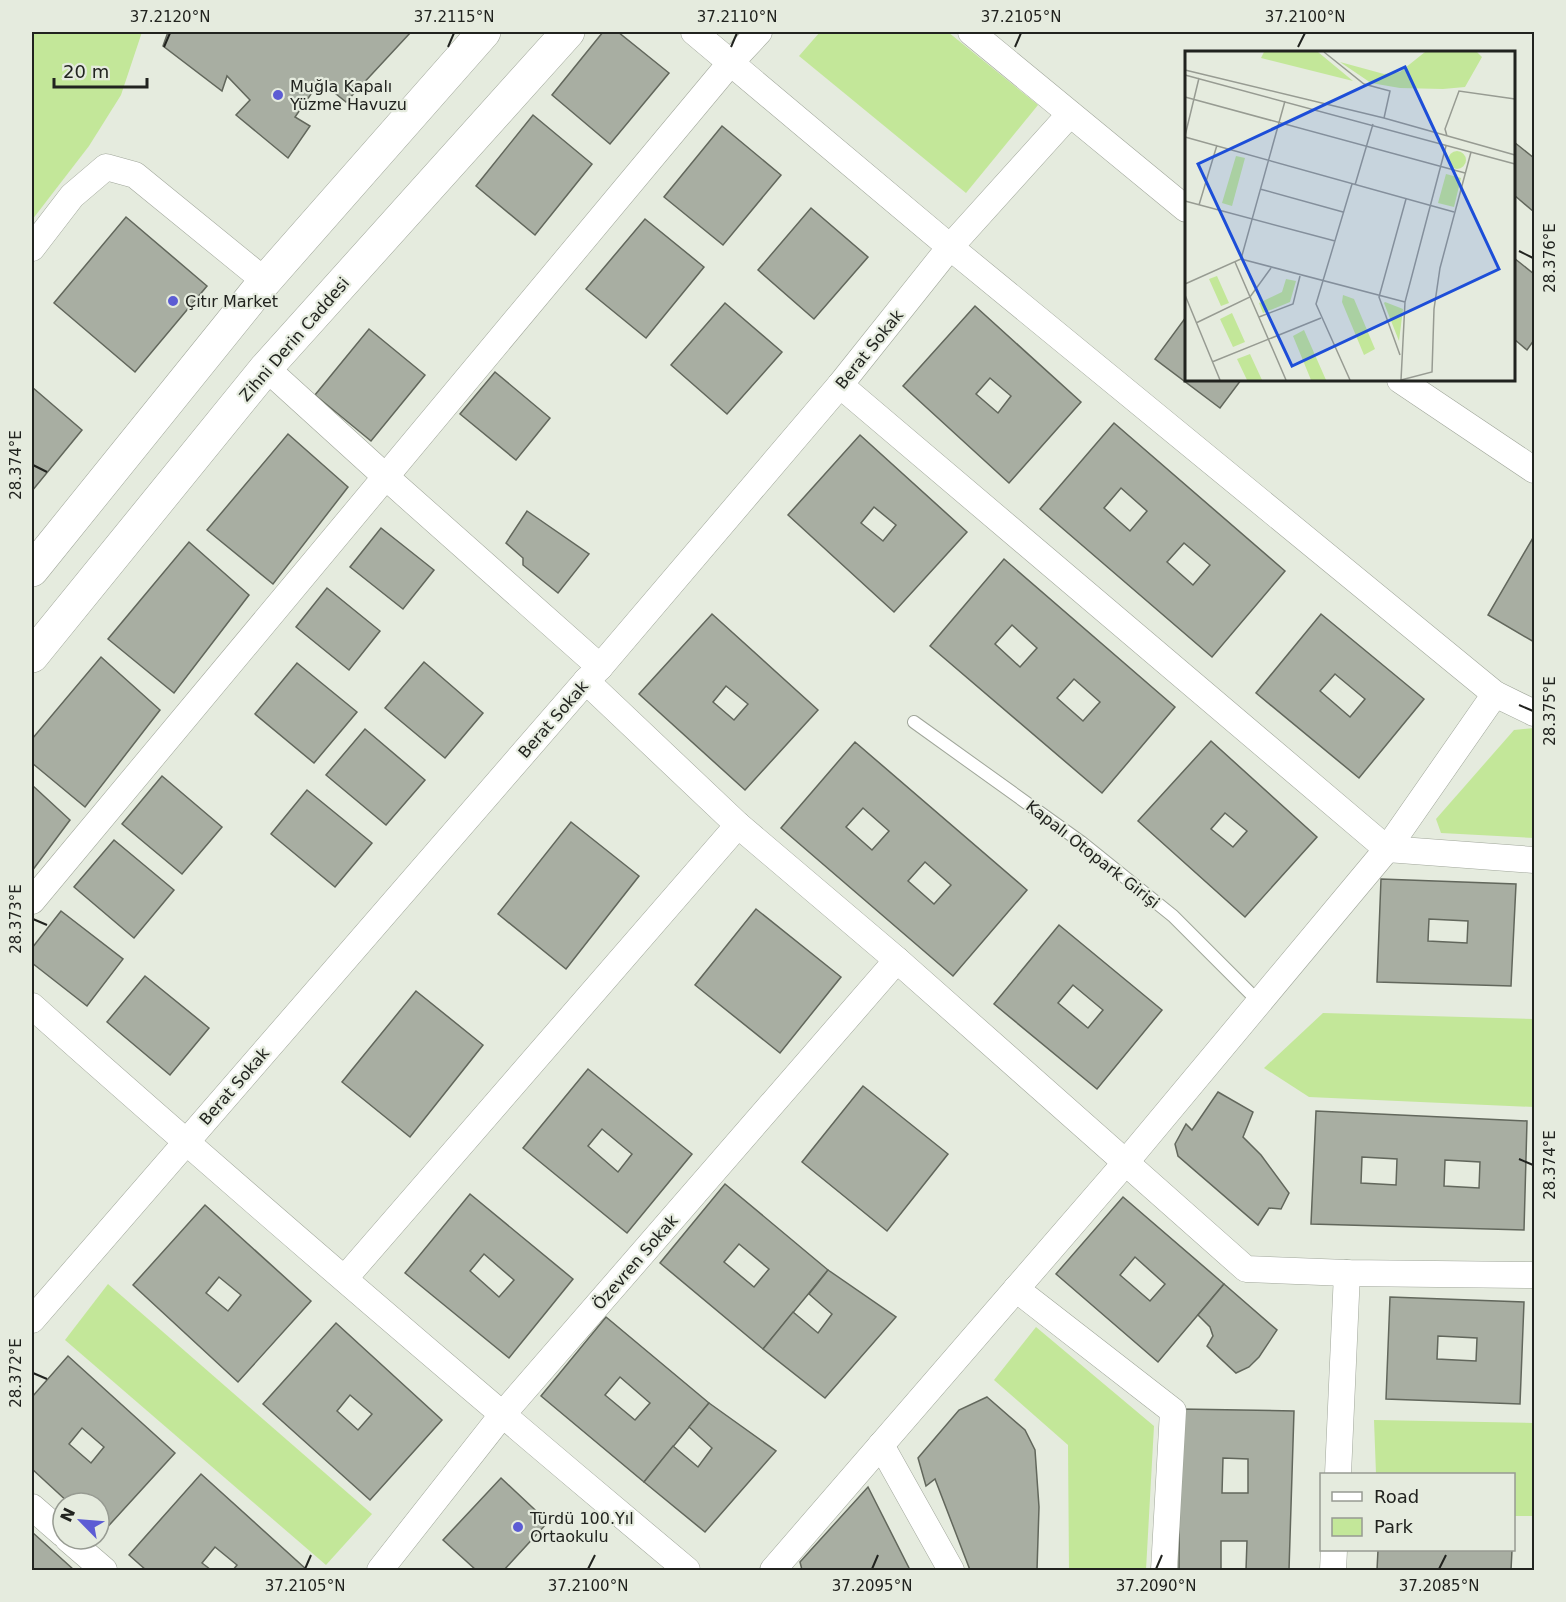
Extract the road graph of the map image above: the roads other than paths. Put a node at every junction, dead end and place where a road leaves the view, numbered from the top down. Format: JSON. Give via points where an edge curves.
{"nodes":[{"id":1,"x":484,"y":32,"type":"edge"},
{"id":2,"x":568,"y":32,"type":"edge"},
{"id":3,"x":694,"y":32,"type":"edge"},
{"id":4,"x":759,"y":32,"type":"edge"},
{"id":5,"x":971,"y":32,"type":"edge"},
{"id":6,"x":732,"y":62,"type":"junction"},
{"id":7,"x":1070,"y":114,"type":"junction"},
{"id":8,"x":1185,"y":208,"type":"edge"},
{"id":9,"x":950,"y":247,"type":"junction"},
{"id":10,"x":32,"y":248,"type":"edge"},
{"id":11,"x":265,"y":281,"type":"junction"},
{"id":12,"x":266,"y":368,"type":"junction"},
{"id":13,"x":1401,"y":381,"type":"edge"},
{"id":14,"x":840,"y":386,"type":"junction"},
{"id":15,"x":1534,"y":470,"type":"edge"},
{"id":16,"x":386,"y":477,"type":"junction"},
{"id":17,"x":32,"y":570,"type":"edge"},
{"id":18,"x":32,"y":656,"type":"edge"},
{"id":19,"x":593,"y":674,"type":"junction"},
{"id":20,"x":1495,"y":694,"type":"junction"},
{"id":21,"x":1534,"y":713,"type":"edge"},
{"id":22,"x":914,"y":722,"type":"dead end"},
{"id":23,"x":738,"y":825,"type":"junction"},
{"id":24,"x":1387,"y":849,"type":"junction"},
{"id":25,"x":1534,"y":860,"type":"edge"},
{"id":26,"x":32,"y":901,"type":"edge"},
{"id":27,"x":897,"y":960,"type":"junction"},
{"id":28,"x":1259,"y":1002,"type":"junction"},
{"id":29,"x":32,"y":1006,"type":"edge"},
{"id":30,"x":185,"y":1142,"type":"junction"},
{"id":31,"x":1126,"y":1162,"type":"junction"},
{"id":32,"x":1347,"y":1273,"type":"junction"},
{"id":33,"x":1534,"y":1275,"type":"edge"},
{"id":34,"x":345,"y":1278,"type":"junction"},
{"id":35,"x":1016,"y":1289,"type":"junction"},
{"id":36,"x":32,"y":1320,"type":"edge"},
{"id":37,"x":502,"y":1415,"type":"junction"},
{"id":38,"x":881,"y":1445,"type":"junction"},
{"id":39,"x":1338,"y":1473,"type":"edge"},
{"id":40,"x":32,"y":1507,"type":"edge"},
{"id":41,"x":51,"y":1524,"type":"edge"},
{"id":42,"x":82,"y":1551,"type":"edge"},
{"id":43,"x":1334,"y":1551,"type":"edge"},
{"id":44,"x":104,"y":1570,"type":"edge"},
{"id":45,"x":380,"y":1570,"type":"edge"},
{"id":46,"x":687,"y":1570,"type":"edge"},
{"id":47,"x":773,"y":1570,"type":"edge"},
{"id":48,"x":951,"y":1570,"type":"edge"},
{"id":49,"x":1164,"y":1570,"type":"edge"},
{"id":50,"x":1333,"y":1570,"type":"edge"}],
"edges":[{"from":1,"to":11,"type":"main road"},
{"from":2,"to":12,"type":"main road","name":"Zihni Derin Caddesi"},
{"from":3,"to":6,"type":"street"},
{"from":4,"to":6,"type":"street"},
{"from":5,"to":7,"type":"street"},
{"from":6,"to":9,"type":"street"},
{"from":6,"to":16,"type":"street"},
{"from":7,"to":8,"type":"street"},
{"from":7,"to":9,"type":"street","name":"Berat Sokak"},
{"from":9,"to":14,"type":"street","name":"Berat Sokak"},
{"from":9,"to":20,"type":"street"},
{"from":10,"to":11,"type":"street","via":[[72,196],[106,167],[135,174]]},
{"from":11,"to":17,"type":"main road"},
{"from":12,"to":16,"type":"street"},
{"from":12,"to":18,"type":"main road","name":"Zihni Derin Caddesi"},
{"from":13,"to":15,"type":"street"},
{"from":14,"to":19,"type":"street","name":"Berat Sokak"},
{"from":14,"to":24,"type":"street"},
{"from":16,"to":19,"type":"street"},
{"from":16,"to":26,"type":"street"},
{"from":19,"to":23,"type":"street"},
{"from":19,"to":30,"type":"street","name":"Berat Sokak"},
{"from":20,"to":21,"type":"street"},
{"from":20,"to":24,"type":"street"},
{"from":22,"to":28,"type":"lane","name":"Kapalı Otopark Girişi","via":[[1081,842],[1173,916]]},
{"from":23,"to":27,"type":"street"},
{"from":23,"to":34,"type":"street"},
{"from":24,"to":25,"type":"street"},
{"from":24,"to":28,"type":"street"},
{"from":27,"to":31,"type":"street"},
{"from":27,"to":37,"type":"street","name":"Özevren Sokak"},
{"from":28,"to":31,"type":"street"},
{"from":29,"to":30,"type":"street"},
{"from":30,"to":34,"type":"street"},
{"from":30,"to":36,"type":"street","name":"Berat Sokak"},
{"from":31,"to":32,"type":"street","via":[[1246,1269]]},
{"from":31,"to":35,"type":"street"},
{"from":32,"to":33,"type":"street"},
{"from":32,"to":39,"type":"street"},
{"from":34,"to":37,"type":"street"},
{"from":35,"to":38,"type":"street"},
{"from":35,"to":49,"type":"street","via":[[1173,1411]]},
{"from":37,"to":45,"type":"street","name":"Özevren Sokak"},
{"from":37,"to":46,"type":"street"},
{"from":38,"to":47,"type":"street"},
{"from":38,"to":48,"type":"street"},
{"from":40,"to":41,"type":"street"},
{"from":42,"to":44,"type":"street"},
{"from":43,"to":50,"type":"street"}]}
